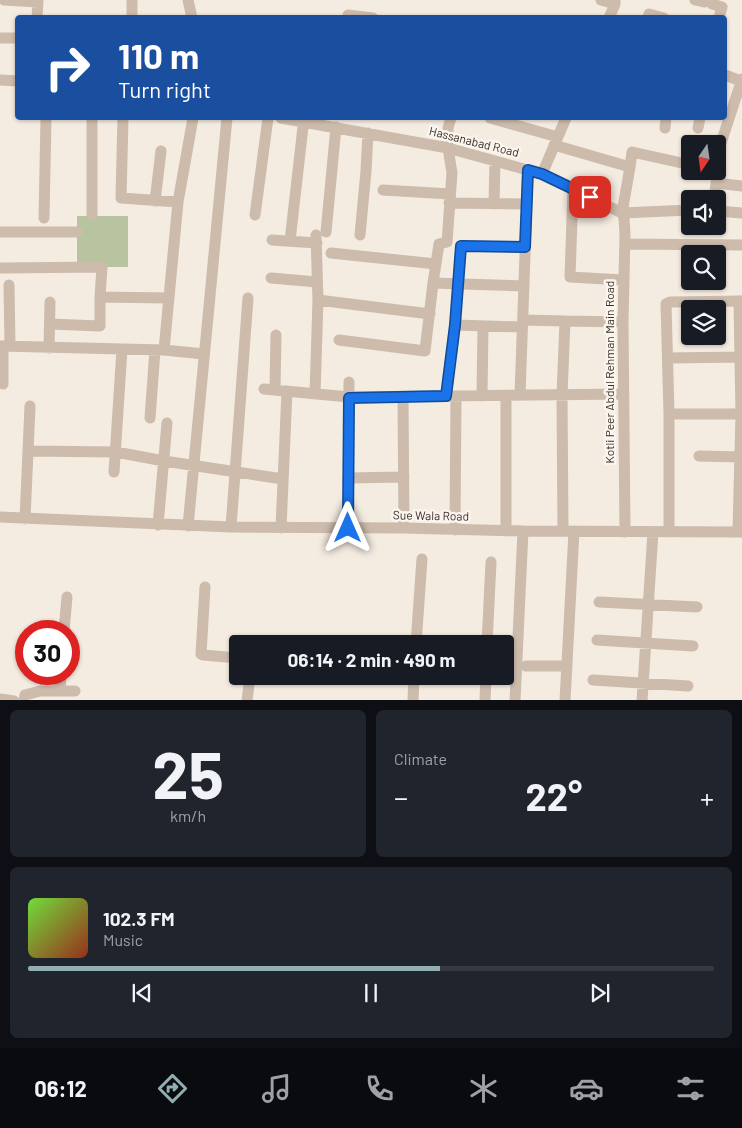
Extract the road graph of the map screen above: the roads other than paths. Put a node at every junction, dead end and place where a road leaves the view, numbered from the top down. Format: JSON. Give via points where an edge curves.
{"nodes":[{"id":1,"x":4,"y":0,"type":"edge"},
{"id":2,"x":132,"y":0,"type":"edge"},
{"id":3,"x":188,"y":0,"type":"edge"},
{"id":4,"x":601,"y":0,"type":"edge"},
{"id":5,"x":38,"y":1,"type":"edge"},
{"id":6,"x":704,"y":1,"type":"edge"},
{"id":7,"x":615,"y":2,"type":"edge"},
{"id":8,"x":37,"y":15,"type":"edge"},
{"id":9,"x":132,"y":15,"type":"edge"},
{"id":10,"x":191,"y":15,"type":"edge"},
{"id":11,"x":610,"y":15,"type":"edge"},
{"id":12,"x":720,"y":15,"type":"edge"},
{"id":13,"x":0,"y":38,"type":"edge"},
{"id":14,"x":15,"y":38,"type":"edge"},
{"id":15,"x":727,"y":76,"type":"edge"},
{"id":16,"x":0,"y":80,"type":"edge"},
{"id":17,"x":742,"y":80,"type":"edge"},
{"id":18,"x":15,"y":81,"type":"edge"},
{"id":19,"x":46,"y":120,"type":"edge"},
{"id":20,"x":92,"y":120,"type":"edge"},
{"id":21,"x":124,"y":120,"type":"edge"},
{"id":22,"x":193,"y":120,"type":"edge"},
{"id":23,"x":226,"y":120,"type":"edge"},
{"id":24,"x":268,"y":120,"type":"edge"},
{"id":25,"x":304,"y":120,"type":"edge"},
{"id":26,"x":308,"y":120,"type":"edge"},
{"id":27,"x":352,"y":120,"type":"edge"},
{"id":28,"x":450,"y":120,"type":"edge"},
{"id":29,"x":496,"y":120,"type":"edge"},
{"id":30,"x":565,"y":120,"type":"edge"},
{"id":31,"x":336,"y":127,"type":"junction"},
{"id":32,"x":352,"y":130,"type":"junction"},
{"id":33,"x":368,"y":132,"type":"junction"},
{"id":34,"x":724,"y":135,"type":"edge"},
{"id":35,"x":556,"y":141,"type":"junction"},
{"id":36,"x":448,"y":148,"type":"junction"},
{"id":37,"x":161,"y":151,"type":"dead end"},
{"id":38,"x":495,"y":161,"type":"junction"},
{"id":39,"x":681,"y":163,"type":"edge"},
{"id":40,"x":630,"y":167,"type":"junction"},
{"id":41,"x":528,"y":170,"type":"junction"},
{"id":42,"x":542,"y":174,"type":"junction"},
{"id":43,"x":716,"y":180,"type":"edge"},
{"id":44,"x":716,"y":183,"type":"junction"},
{"id":45,"x":742,"y":186,"type":"edge"},
{"id":46,"x":573,"y":189,"type":"junction"},
{"id":47,"x":383,"y":190,"type":"dead end"},
{"id":48,"x":715,"y":190,"type":"edge"},
{"id":49,"x":450,"y":198,"type":"junction"},
{"id":50,"x":155,"y":200,"type":"junction"},
{"id":51,"x":178,"y":202,"type":"junction"},
{"id":52,"x":494,"y":204,"type":"junction"},
{"id":53,"x":527,"y":204,"type":"junction"},
{"id":54,"x":681,"y":211,"type":"edge"},
{"id":55,"x":726,"y":212,"type":"edge"},
{"id":56,"x":742,"y":213,"type":"edge"},
{"id":57,"x":622,"y":214,"type":"junction"},
{"id":58,"x":92,"y":215,"type":"dead end"},
{"id":59,"x":255,"y":215,"type":"dead end"},
{"id":60,"x":44,"y":218,"type":"dead end"},
{"id":61,"x":0,"y":232,"type":"edge"},
{"id":62,"x":77,"y":232,"type":"dead end"},
{"id":63,"x":360,"y":235,"type":"dead end"},
{"id":64,"x":320,"y":237,"type":"junction"},
{"id":65,"x":272,"y":240,"type":"dead end"},
{"id":66,"x":290,"y":241,"type":"junction"},
{"id":67,"x":625,"y":244,"type":"junction"},
{"id":68,"x":742,"y":245,"type":"edge"},
{"id":69,"x":525,"y":247,"type":"junction"},
{"id":70,"x":331,"y":253,"type":"dead end"},
{"id":71,"x":436,"y":264,"type":"junction"},
{"id":72,"x":0,"y":268,"type":"edge"},
{"id":73,"x":272,"y":278,"type":"dead end"},
{"id":74,"x":623,"y":280,"type":"junction"},
{"id":75,"x":317,"y":282,"type":"junction"},
{"id":76,"x":433,"y":283,"type":"junction"},
{"id":77,"x":458,"y":284,"type":"junction"},
{"id":78,"x":9,"y":285,"type":"dead end"},
{"id":79,"x":524,"y":286,"type":"junction"},
{"id":80,"x":100,"y":297,"type":"junction"},
{"id":81,"x":168,"y":298,"type":"junction"},
{"id":82,"x":248,"y":298,"type":"dead end"},
{"id":83,"x":318,"y":300,"type":"junction"},
{"id":84,"x":741,"y":301,"type":"edge"},
{"id":85,"x":50,"y":302,"type":"dead end"},
{"id":86,"x":430,"y":314,"type":"junction"},
{"id":87,"x":565,"y":321,"type":"junction"},
{"id":88,"x":623,"y":322,"type":"junction"},
{"id":89,"x":50,"y":324,"type":"junction"},
{"id":90,"x":522,"y":324,"type":"junction"},
{"id":91,"x":455,"y":325,"type":"junction"},
{"id":92,"x":484,"y":326,"type":"junction"},
{"id":93,"x":276,"y":335,"type":"dead end"},
{"id":94,"x":339,"y":340,"type":"dead end"},
{"id":95,"x":4,"y":346,"type":"edge"},
{"id":96,"x":50,"y":348,"type":"junction"},
{"id":97,"x":122,"y":349,"type":"junction"},
{"id":98,"x":160,"y":350,"type":"junction"},
{"id":99,"x":204,"y":354,"type":"junction"},
{"id":100,"x":741,"y":357,"type":"edge"},
{"id":101,"x":668,"y":358,"type":"junction"},
{"id":102,"x":349,"y":382,"type":"dead end"},
{"id":103,"x":3,"y":384,"type":"dead end"},
{"id":104,"x":287,"y":391,"type":"junction"},
{"id":105,"x":315,"y":394,"type":"junction"},
{"id":106,"x":624,"y":394,"type":"junction"},
{"id":107,"x":520,"y":395,"type":"junction"},
{"id":108,"x":562,"y":395,"type":"junction"},
{"id":109,"x":451,"y":396,"type":"junction"},
{"id":110,"x":482,"y":396,"type":"junction"},
{"id":111,"x":506,"y":396,"type":"junction"},
{"id":112,"x":403,"y":397,"type":"junction"},
{"id":113,"x":349,"y":398,"type":"junction"},
{"id":114,"x":30,"y":406,"type":"dead end"},
{"id":115,"x":669,"y":414,"type":"junction"},
{"id":116,"x":741,"y":414,"type":"edge"},
{"id":117,"x":150,"y":418,"type":"dead end"},
{"id":118,"x":167,"y":423,"type":"dead end"},
{"id":119,"x":28,"y":451,"type":"junction"},
{"id":120,"x":116,"y":452,"type":"junction"},
{"id":121,"x":699,"y":456,"type":"dead end"},
{"id":122,"x":740,"y":457,"type":"junction"},
{"id":123,"x":164,"y":461,"type":"junction"},
{"id":124,"x":194,"y":466,"type":"junction"},
{"id":125,"x":741,"y":469,"type":"edge"},
{"id":126,"x":235,"y":471,"type":"junction"},
{"id":127,"x":114,"y":472,"type":"dead end"},
{"id":128,"x":404,"y":477,"type":"junction"},
{"id":129,"x":348,"y":478,"type":"junction"},
{"id":130,"x":283,"y":479,"type":"junction"},
{"id":131,"x":0,"y":517,"type":"edge"},
{"id":132,"x":25,"y":518,"type":"junction"},
{"id":133,"x":158,"y":525,"type":"junction"},
{"id":134,"x":188,"y":526,"type":"junction"},
{"id":135,"x":231,"y":528,"type":"junction"},
{"id":136,"x":281,"y":528,"type":"junction"},
{"id":137,"x":348,"y":528,"type":"junction"},
{"id":138,"x":404,"y":528,"type":"junction"},
{"id":139,"x":455,"y":530,"type":"junction"},
{"id":140,"x":506,"y":531,"type":"junction"},
{"id":141,"x":523,"y":531,"type":"junction"},
{"id":142,"x":568,"y":532,"type":"junction"},
{"id":143,"x":625,"y":532,"type":"junction"},
{"id":144,"x":652,"y":532,"type":"junction"},
{"id":145,"x":669,"y":532,"type":"junction"},
{"id":146,"x":740,"y":532,"type":"edge"},
{"id":147,"x":422,"y":559,"type":"dead end"},
{"id":148,"x":491,"y":562,"type":"dead end"},
{"id":149,"x":205,"y":587,"type":"dead end"},
{"id":150,"x":67,"y":597,"type":"dead end"},
{"id":151,"x":599,"y":602,"type":"dead end"},
{"id":152,"x":648,"y":604,"type":"junction"},
{"id":153,"x":698,"y":607,"type":"dead end"},
{"id":154,"x":65,"y":620,"type":"edge"},
{"id":155,"x":417,"y":635,"type":"edge"},
{"id":156,"x":487,"y":635,"type":"edge"},
{"id":157,"x":597,"y":640,"type":"dead end"},
{"id":158,"x":646,"y":643,"type":"junction"},
{"id":159,"x":693,"y":646,"type":"dead end"},
{"id":160,"x":229,"y":657,"type":"edge"},
{"id":161,"x":526,"y":666,"type":"dead end"},
{"id":162,"x":566,"y":666,"type":"junction"},
{"id":163,"x":593,"y":680,"type":"dead end"},
{"id":164,"x":643,"y":684,"type":"junction"},
{"id":165,"x":60,"y":685,"type":"edge"},
{"id":166,"x":249,"y":685,"type":"edge"},
{"id":167,"x":414,"y":685,"type":"edge"},
{"id":168,"x":486,"y":685,"type":"edge"},
{"id":169,"x":688,"y":686,"type":"dead end"},
{"id":170,"x":60,"y":691,"type":"junction"},
{"id":171,"x":75,"y":691,"type":"dead end"},
{"id":172,"x":0,"y":699,"type":"edge"},
{"id":173,"x":14,"y":700,"type":"edge"},
{"id":174,"x":24,"y":700,"type":"edge"},
{"id":175,"x":247,"y":700,"type":"edge"},
{"id":176,"x":413,"y":700,"type":"edge"},
{"id":177,"x":485,"y":700,"type":"edge"},
{"id":178,"x":515,"y":700,"type":"edge"},
{"id":179,"x":565,"y":700,"type":"edge"},
{"id":180,"x":642,"y":700,"type":"edge"}],
"edges":[{"from":1,"to":5,"type":"street"},
{"from":2,"to":9,"type":"street"},
{"from":3,"to":10,"type":"street"},
{"from":4,"to":7,"type":"street"},
{"from":5,"to":8,"type":"street"},
{"from":6,"to":12,"type":"street","via":[[722,6]]},
{"from":7,"to":11,"type":"street"},
{"from":13,"to":14,"type":"street"},
{"from":15,"to":17,"type":"street"},
{"from":16,"to":18,"type":"street"},
{"from":17,"to":34,"type":"street"},
{"from":19,"to":60,"type":"street"},
{"from":20,"to":58,"type":"street"},
{"from":21,"to":50,"type":"street","via":[[121,198]]},
{"from":22,"to":51,"type":"street"},
{"from":23,"to":99,"type":"street"},
{"from":24,"to":59,"type":"street"},
{"from":25,"to":66,"type":"street"},
{"from":26,"to":31,"type":"street","name":"Hassanabad Road"},
{"from":27,"to":32,"type":"street"},
{"from":28,"to":36,"type":"street"},
{"from":29,"to":35,"type":"street"},
{"from":30,"to":35,"type":"street"},
{"from":31,"to":32,"type":"street","name":"Hassanabad Road"},
{"from":31,"to":64,"type":"street"},
{"from":32,"to":33,"type":"street","name":"Hassanabad Road"},
{"from":33,"to":36,"type":"street","name":"Hassanabad Road"},
{"from":33,"to":63,"type":"street"},
{"from":35,"to":40,"type":"street"},
{"from":35,"to":42,"type":"street"},
{"from":36,"to":38,"type":"street","name":"Hassanabad Road"},
{"from":36,"to":49,"type":"street","via":[[452,173]]},
{"from":37,"to":50,"type":"street"},
{"from":38,"to":41,"type":"street","name":"Hassanabad Road"},
{"from":38,"to":52,"type":"street"},
{"from":39,"to":40,"type":"street","via":[[632,152]]},
{"from":40,"to":57,"type":"street","name":"Kotli Peer Abdul Rehman Main Road"},
{"from":41,"to":42,"type":"street","name":"Hassanabad Road"},
{"from":41,"to":53,"type":"street"},
{"from":42,"to":46,"type":"street","name":"Hassanabad Road"},
{"from":43,"to":44,"type":"street"},
{"from":44,"to":45,"type":"street"},
{"from":44,"to":48,"type":"street"},
{"from":46,"to":57,"type":"street","name":"Hassanabad Road"},
{"from":46,"to":74,"type":"street","via":[[570,277]]},
{"from":47,"to":49,"type":"street"},
{"from":49,"to":52,"type":"street"},
{"from":49,"to":71,"type":"street","via":[[446,242],[439,244]]},
{"from":50,"to":51,"type":"street"},
{"from":51,"to":81,"type":"street"},
{"from":52,"to":53,"type":"street"},
{"from":53,"to":69,"type":"street"},
{"from":54,"to":57,"type":"street"},
{"from":55,"to":56,"type":"street"},
{"from":57,"to":67,"type":"street","name":"Kotli Peer Abdul Rehman Main Road"},
{"from":61,"to":62,"type":"street"},
{"from":64,"to":66,"type":"street"},
{"from":64,"to":75,"type":"street"},
{"from":65,"to":66,"type":"street"},
{"from":67,"to":68,"type":"street"},
{"from":67,"to":74,"type":"street","name":"Kotli Peer Abdul Rehman Main Road"},
{"from":69,"to":77,"type":"street","via":[[461,246]]},
{"from":69,"to":79,"type":"street"},
{"from":70,"to":71,"type":"street"},
{"from":71,"to":76,"type":"street"},
{"from":72,"to":80,"type":"street","via":[[102,267]]},
{"from":73,"to":75,"type":"street"},
{"from":74,"to":88,"type":"street","name":"Kotli Peer Abdul Rehman Main Road"},
{"from":75,"to":83,"type":"street"},
{"from":76,"to":77,"type":"street"},
{"from":76,"to":86,"type":"street"},
{"from":77,"to":79,"type":"street"},
{"from":77,"to":91,"type":"street"},
{"from":78,"to":95,"type":"street"},
{"from":79,"to":90,"type":"street"},
{"from":80,"to":81,"type":"street"},
{"from":80,"to":89,"type":"street","via":[[100,326]]},
{"from":81,"to":98,"type":"street"},
{"from":82,"to":126,"type":"street"},
{"from":83,"to":86,"type":"street"},
{"from":83,"to":105,"type":"street"},
{"from":84,"to":100,"type":"street"},
{"from":84,"to":101,"type":"street","via":[[666,304]]},
{"from":85,"to":89,"type":"street"},
{"from":86,"to":94,"type":"street","via":[[425,351]]},
{"from":87,"to":88,"type":"street"},
{"from":87,"to":90,"type":"street"},
{"from":87,"to":108,"type":"street"},
{"from":88,"to":106,"type":"street","name":"Kotli Peer Abdul Rehman Main Road"},
{"from":89,"to":96,"type":"street"},
{"from":90,"to":92,"type":"street"},
{"from":90,"to":107,"type":"street"},
{"from":91,"to":92,"type":"street"},
{"from":91,"to":109,"type":"street"},
{"from":92,"to":110,"type":"street"},
{"from":93,"to":104,"type":"street","via":[[269,389]]},
{"from":95,"to":96,"type":"street"},
{"from":95,"to":103,"type":"street"},
{"from":96,"to":97,"type":"street"},
{"from":97,"to":98,"type":"street"},
{"from":97,"to":120,"type":"street"},
{"from":98,"to":99,"type":"street"},
{"from":98,"to":117,"type":"street"},
{"from":99,"to":124,"type":"street"},
{"from":100,"to":101,"type":"street"},
{"from":100,"to":116,"type":"street"},
{"from":101,"to":115,"type":"street"},
{"from":102,"to":113,"type":"street"},
{"from":104,"to":105,"type":"street"},
{"from":104,"to":130,"type":"street"},
{"from":105,"to":113,"type":"street"},
{"from":106,"to":108,"type":"street"},
{"from":106,"to":143,"type":"street","name":"Kotli Peer Abdul Rehman Main Road"},
{"from":107,"to":108,"type":"street"},
{"from":107,"to":111,"type":"street"},
{"from":108,"to":142,"type":"street"},
{"from":109,"to":110,"type":"street"},
{"from":109,"to":112,"type":"street"},
{"from":109,"to":139,"type":"street"},
{"from":110,"to":111,"type":"street"},
{"from":111,"to":140,"type":"street"},
{"from":112,"to":113,"type":"street"},
{"from":112,"to":128,"type":"street"},
{"from":113,"to":129,"type":"street"},
{"from":114,"to":119,"type":"street"},
{"from":115,"to":116,"type":"street"},
{"from":115,"to":145,"type":"street"},
{"from":116,"to":122,"type":"street"},
{"from":118,"to":123,"type":"street"},
{"from":119,"to":120,"type":"street"},
{"from":119,"to":132,"type":"street"},
{"from":120,"to":123,"type":"street"},
{"from":120,"to":127,"type":"street"},
{"from":121,"to":122,"type":"street"},
{"from":122,"to":125,"type":"street"},
{"from":123,"to":124,"type":"street"},
{"from":123,"to":133,"type":"street"},
{"from":124,"to":126,"type":"street"},
{"from":124,"to":134,"type":"street"},
{"from":125,"to":146,"type":"street"},
{"from":126,"to":130,"type":"street"},
{"from":126,"to":135,"type":"street"},
{"from":128,"to":129,"type":"street"},
{"from":128,"to":138,"type":"street"},
{"from":129,"to":137,"type":"street"},
{"from":130,"to":136,"type":"street"},
{"from":131,"to":132,"type":"street","name":"Sue Wala Road"},
{"from":132,"to":133,"type":"street","name":"Sue Wala Road"},
{"from":133,"to":134,"type":"street","name":"Sue Wala Road"},
{"from":134,"to":135,"type":"street","name":"Sue Wala Road"},
{"from":135,"to":136,"type":"street","name":"Sue Wala Road"},
{"from":136,"to":137,"type":"street","name":"Sue Wala Road"},
{"from":137,"to":138,"type":"street","name":"Sue Wala Road"},
{"from":138,"to":139,"type":"street","name":"Sue Wala Road"},
{"from":139,"to":140,"type":"street","name":"Sue Wala Road"},
{"from":140,"to":141,"type":"street","name":"Sue Wala Road"},
{"from":141,"to":142,"type":"street","name":"Sue Wala Road"},
{"from":141,"to":178,"type":"street"},
{"from":142,"to":143,"type":"street","name":"Sue Wala Road"},
{"from":142,"to":162,"type":"street"},
{"from":143,"to":144,"type":"street","name":"Sue Wala Road"},
{"from":144,"to":145,"type":"street","name":"Sue Wala Road"},
{"from":144,"to":152,"type":"street"},
{"from":145,"to":146,"type":"street","name":"Sue Wala Road"},
{"from":147,"to":155,"type":"street"},
{"from":148,"to":156,"type":"street"},
{"from":149,"to":160,"type":"street","via":[[201,654]]},
{"from":150,"to":154,"type":"street"},
{"from":151,"to":152,"type":"street"},
{"from":152,"to":153,"type":"street"},
{"from":152,"to":158,"type":"street"},
{"from":157,"to":158,"type":"street"},
{"from":158,"to":159,"type":"street"},
{"from":158,"to":164,"type":"street"},
{"from":161,"to":162,"type":"street"},
{"from":162,"to":179,"type":"street"},
{"from":163,"to":164,"type":"street"},
{"from":164,"to":169,"type":"street"},
{"from":164,"to":180,"type":"street"},
{"from":165,"to":170,"type":"street"},
{"from":166,"to":175,"type":"street"},
{"from":167,"to":176,"type":"street"},
{"from":168,"to":177,"type":"street"},
{"from":170,"to":171,"type":"street"},
{"from":170,"to":174,"type":"street","via":[[32,693],[25,695]]},
{"from":172,"to":173,"type":"street"}]}
